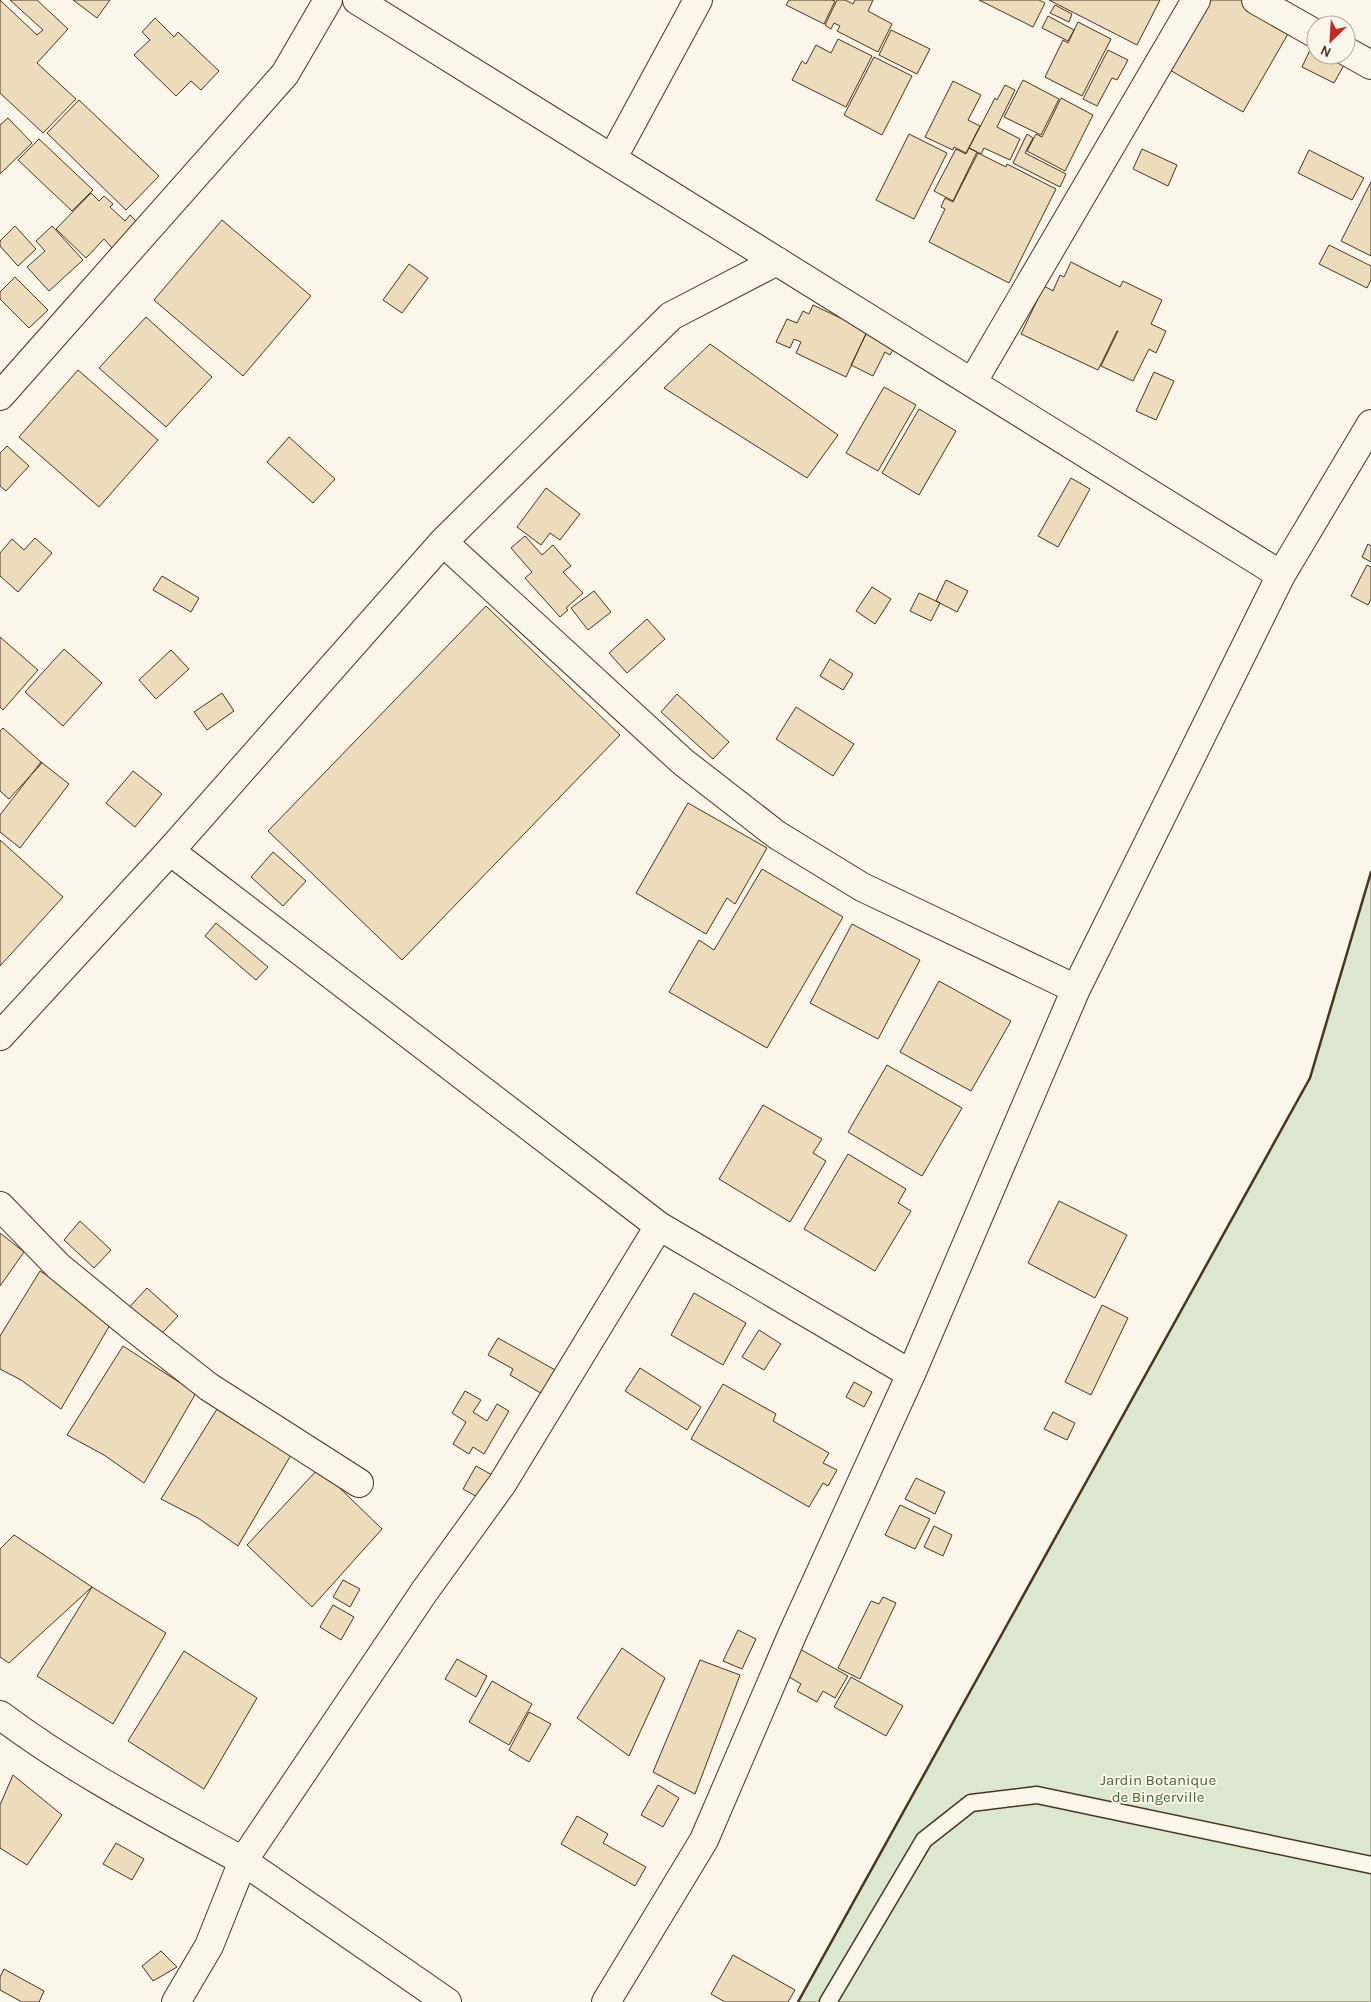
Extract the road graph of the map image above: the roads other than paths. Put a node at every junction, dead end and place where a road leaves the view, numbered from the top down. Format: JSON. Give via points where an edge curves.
{"nodes":[{"id":1,"x":328,"y":0,"type":"edge"},
{"id":2,"x":358,"y":0,"type":"edge"},
{"id":3,"x":698,"y":0,"type":"edge"},
{"id":4,"x":1196,"y":0,"type":"edge"},
{"id":5,"x":1256,"y":0,"type":"edge"},
{"id":6,"x":1306,"y":28,"type":"edge"},
{"id":7,"x":1356,"y":57,"type":"edge"},
{"id":8,"x":1371,"y":65,"type":"edge"},
{"id":9,"x":612,"y":159,"type":"junction"},
{"id":10,"x":777,"y":261,"type":"junction"},
{"id":11,"x":972,"y":383,"type":"junction"},
{"id":12,"x":0,"y":396,"type":"edge"},
{"id":13,"x":1371,"y":424,"type":"edge"},
{"id":14,"x":443,"y":542,"type":"junction"},
{"id":15,"x":1281,"y":575,"type":"junction"},
{"id":16,"x":170,"y":851,"type":"junction"},
{"id":17,"x":1076,"y":989,"type":"junction"},
{"id":18,"x":0,"y":1036,"type":"edge"},
{"id":19,"x":0,"y":1206,"type":"edge"},
{"id":20,"x":659,"y":1226,"type":"junction"},
{"id":21,"x":910,"y":1374,"type":"junction"},
{"id":22,"x":359,"y":1483,"type":"dead end"},
{"id":23,"x":0,"y":1715,"type":"edge"},
{"id":24,"x":243,"y":1862,"type":"junction"},
{"id":25,"x":1371,"y":1865,"type":"edge"},
{"id":26,"x":176,"y":2002,"type":"edge"},
{"id":27,"x":447,"y":2002,"type":"edge"},
{"id":28,"x":606,"y":2002,"type":"edge"},
{"id":29,"x":828,"y":2002,"type":"edge"}],
"edges":[{"from":1,"to":12,"type":"street","via":[[285,74]]},
{"from":2,"to":9,"type":"street"},
{"from":3,"to":9,"type":"street"},
{"from":4,"to":11,"type":"street"},
{"from":5,"to":6,"type":"street"},
{"from":7,"to":8,"type":"street"},
{"from":9,"to":10,"type":"street"},
{"from":10,"to":11,"type":"street"},
{"from":10,"to":14,"type":"street","via":[[671,316]]},
{"from":11,"to":15,"type":"street"},
{"from":13,"to":15,"type":"street"},
{"from":14,"to":16,"type":"street"},
{"from":14,"to":17,"type":"street","via":[[683,762],[778,835],[862,887]]},
{"from":15,"to":17,"type":"street"},
{"from":16,"to":18,"type":"street"},
{"from":16,"to":20,"type":"street"},
{"from":17,"to":21,"type":"street"},
{"from":19,"to":22,"type":"street","via":[[58,1266],[209,1387]]},
{"from":20,"to":21,"type":"street"},
{"from":20,"to":24,"type":"street","via":[[502,1484],[424,1592]]},
{"from":21,"to":28,"type":"street","via":[[704,1840]]},
{"from":23,"to":24,"type":"street","via":[[36,1742]]},
{"from":24,"to":26,"type":"street","via":[[209,1946]]},
{"from":24,"to":27,"type":"street"},
{"from":25,"to":29,"type":"lane","via":[[1037,1795],[971,1803],[924,1840]]}]}
